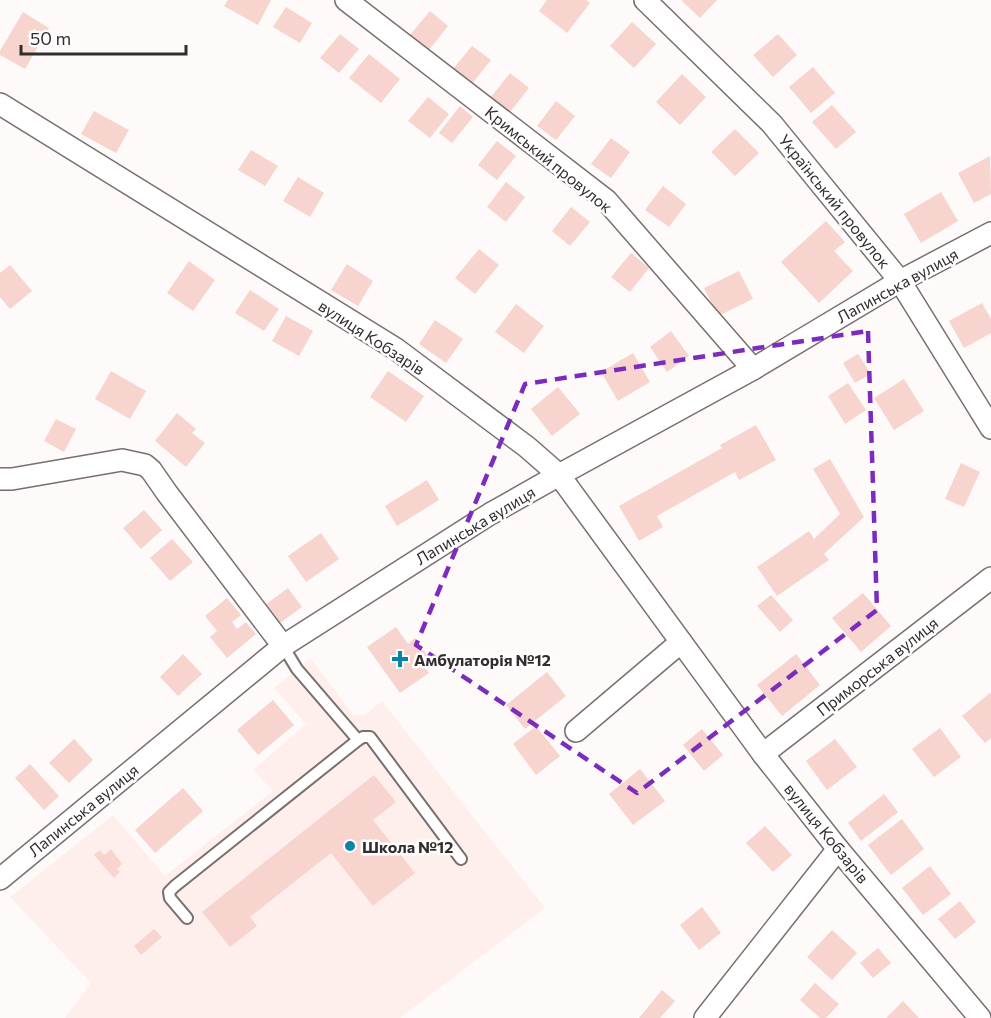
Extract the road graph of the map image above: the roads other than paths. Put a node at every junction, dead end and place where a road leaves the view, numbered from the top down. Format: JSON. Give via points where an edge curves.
{"nodes":[{"id":1,"x":346,"y":0,"type":"edge"},
{"id":2,"x":645,"y":0,"type":"edge"},
{"id":3,"x":0,"y":104,"type":"edge"},
{"id":4,"x":991,"y":233,"type":"edge"},
{"id":5,"x":900,"y":280,"type":"junction"},
{"id":6,"x":753,"y":369,"type":"junction"},
{"id":7,"x":991,"y":428,"type":"edge"},
{"id":8,"x":558,"y":475,"type":"junction"},
{"id":9,"x":0,"y":479,"type":"edge"},
{"id":10,"x":991,"y":578,"type":"edge"},
{"id":11,"x":681,"y":642,"type":"junction"},
{"id":12,"x":283,"y":646,"type":"junction"},
{"id":13,"x":576,"y":731,"type":"dead end"},
{"id":14,"x":358,"y":740,"type":"junction"},
{"id":15,"x":763,"y":754,"type":"junction"},
{"id":16,"x":838,"y":849,"type":"junction"},
{"id":17,"x":462,"y":859,"type":"dead end"},
{"id":18,"x":0,"y":879,"type":"edge"},
{"id":19,"x":188,"y":918,"type":"dead end"},
{"id":20,"x":705,"y":1018,"type":"edge"},
{"id":21,"x":980,"y":1018,"type":"edge"}],
"edges":[{"from":1,"to":6,"type":"street","name":"Кримський провулок","via":[[606,200]]},
{"from":2,"to":5,"type":"street","name":"Український провулок","via":[[772,124]]},
{"from":3,"to":8,"type":"street","name":"вулиця Кобзарів","via":[[396,350],[527,447]]},
{"from":4,"to":5,"type":"street","name":"Лапинська вулиця"},
{"from":5,"to":6,"type":"street","name":"Лапинська вулиця"},
{"from":5,"to":7,"type":"street","name":"Український провулок"},
{"from":6,"to":8,"type":"street","name":"Лапинська вулиця"},
{"from":8,"to":11,"type":"street","name":"вулиця Кобзарів"},
{"from":8,"to":12,"type":"street","name":"Лапинська вулиця"},
{"from":9,"to":12,"type":"street","via":[[122,460],[145,465]]},
{"from":10,"to":15,"type":"street","name":"Приморська вулиця"},
{"from":11,"to":13,"type":"street"},
{"from":11,"to":15,"type":"street","name":"вулиця Кобзарів"},
{"from":12,"to":14,"type":"lane","via":[[297,669]]},
{"from":12,"to":18,"type":"street","name":"Лапинська вулиця"},
{"from":14,"to":17,"type":"lane","via":[[370,737]]},
{"from":14,"to":19,"type":"lane","via":[[169,892]]},
{"from":15,"to":16,"type":"street","name":"вулиця Кобзарів"},
{"from":16,"to":20,"type":"street"},
{"from":16,"to":21,"type":"street","name":"вулиця Кобзарів"}]}
